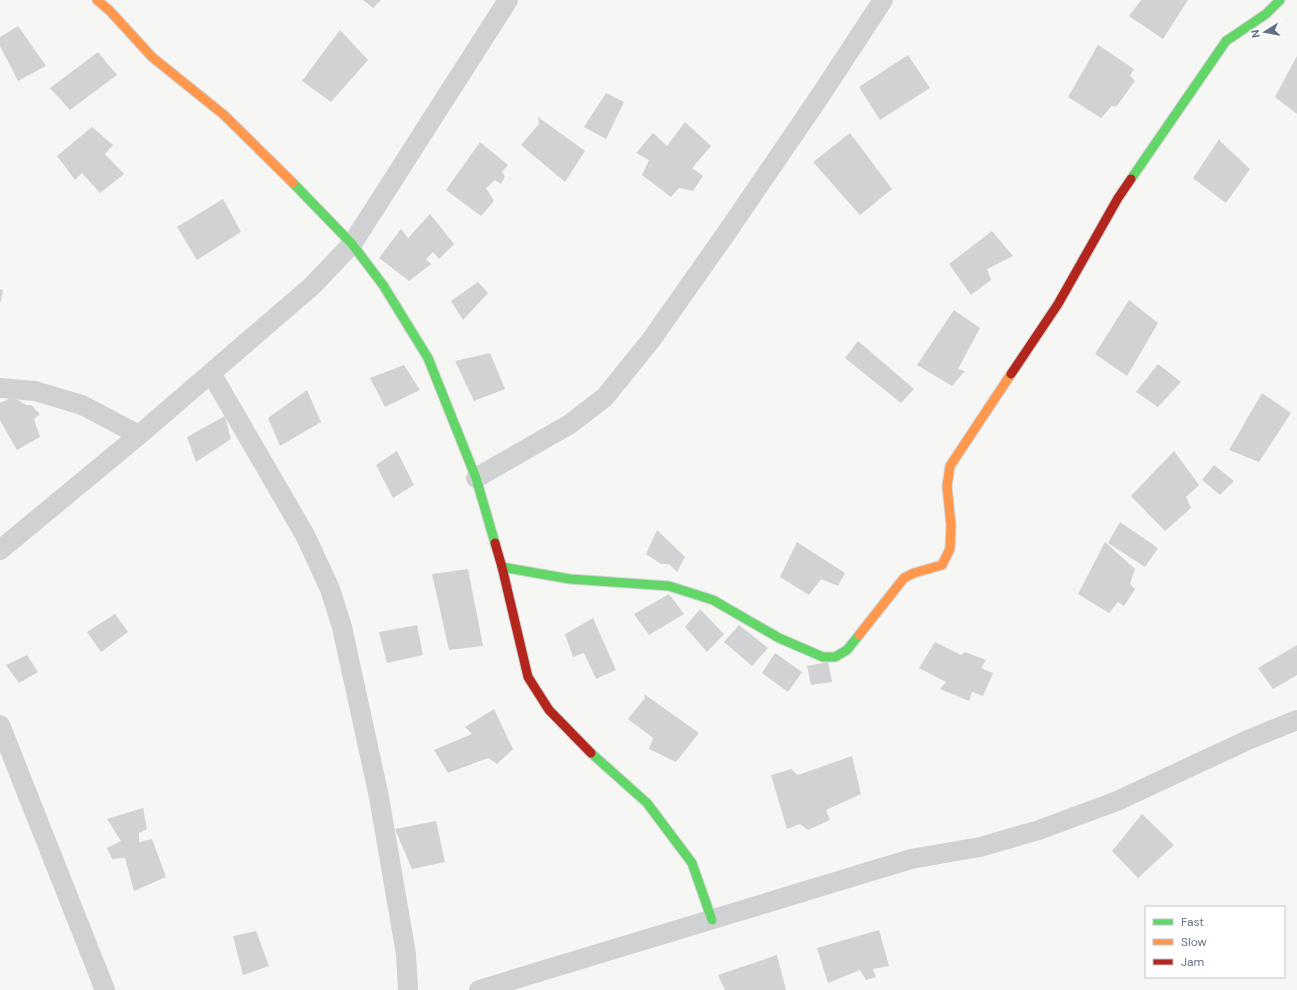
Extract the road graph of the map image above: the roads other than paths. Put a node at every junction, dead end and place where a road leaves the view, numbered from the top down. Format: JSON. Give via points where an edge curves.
{"nodes":[{"id":1,"x":508,"y":0,"type":"edge"},
{"id":2,"x":883,"y":0,"type":"edge"},
{"id":3,"x":1280,"y":0,"type":"edge"},
{"id":4,"x":109,"y":4,"type":"edge"},
{"id":5,"x":352,"y":244,"type":"junction"},
{"id":6,"x":211,"y":373,"type":"junction"},
{"id":7,"x":0,"y":388,"type":"edge"},
{"id":8,"x":139,"y":435,"type":"junction"},
{"id":9,"x":476,"y":478,"type":"junction"},
{"id":10,"x":0,"y":550,"type":"edge"},
{"id":11,"x":502,"y":568,"type":"junction"},
{"id":12,"x":1297,"y":720,"type":"edge"},
{"id":13,"x":0,"y":725,"type":"edge"},
{"id":14,"x":712,"y":920,"type":"junction"},
{"id":15,"x":105,"y":990,"type":"edge"},
{"id":16,"x":408,"y":990,"type":"edge"},
{"id":17,"x":479,"y":990,"type":"edge"}],
"edges":[{"from":1,"to":5,"type":"street"},
{"from":2,"to":9,"type":"street","via":[[820,96],[651,340],[605,397],[570,424]]},
{"from":3,"to":11,"type":"street","via":[[1266,14],[1226,41],[1118,198],[1058,304],[950,466],[947,486],[951,525],[950,549],[942,564],[904,578],[847,650],[835,657],[823,657],[779,638],[713,600],[670,586],[570,579]]},
{"from":4,"to":5,"type":"street","via":[[152,56],[224,115]]},
{"from":5,"to":6,"type":"street","via":[[312,286]]},
{"from":5,"to":9,"type":"street","via":[[383,285],[428,358]]},
{"from":6,"to":8,"type":"street"},
{"from":6,"to":16,"type":"street","via":[[305,535],[330,589],[342,627],[379,797],[406,954]]},
{"from":7,"to":8,"type":"street","via":[[35,391],[82,405]]},
{"from":8,"to":10,"type":"street"},
{"from":9,"to":11,"type":"street"},
{"from":11,"to":14,"type":"street","via":[[528,678],[549,710],[591,753],[647,803],[692,863]]},
{"from":12,"to":14,"type":"street","via":[[1117,801],[1039,830],[980,848],[911,859]]},
{"from":13,"to":15,"type":"street"},
{"from":14,"to":17,"type":"street"}]}
